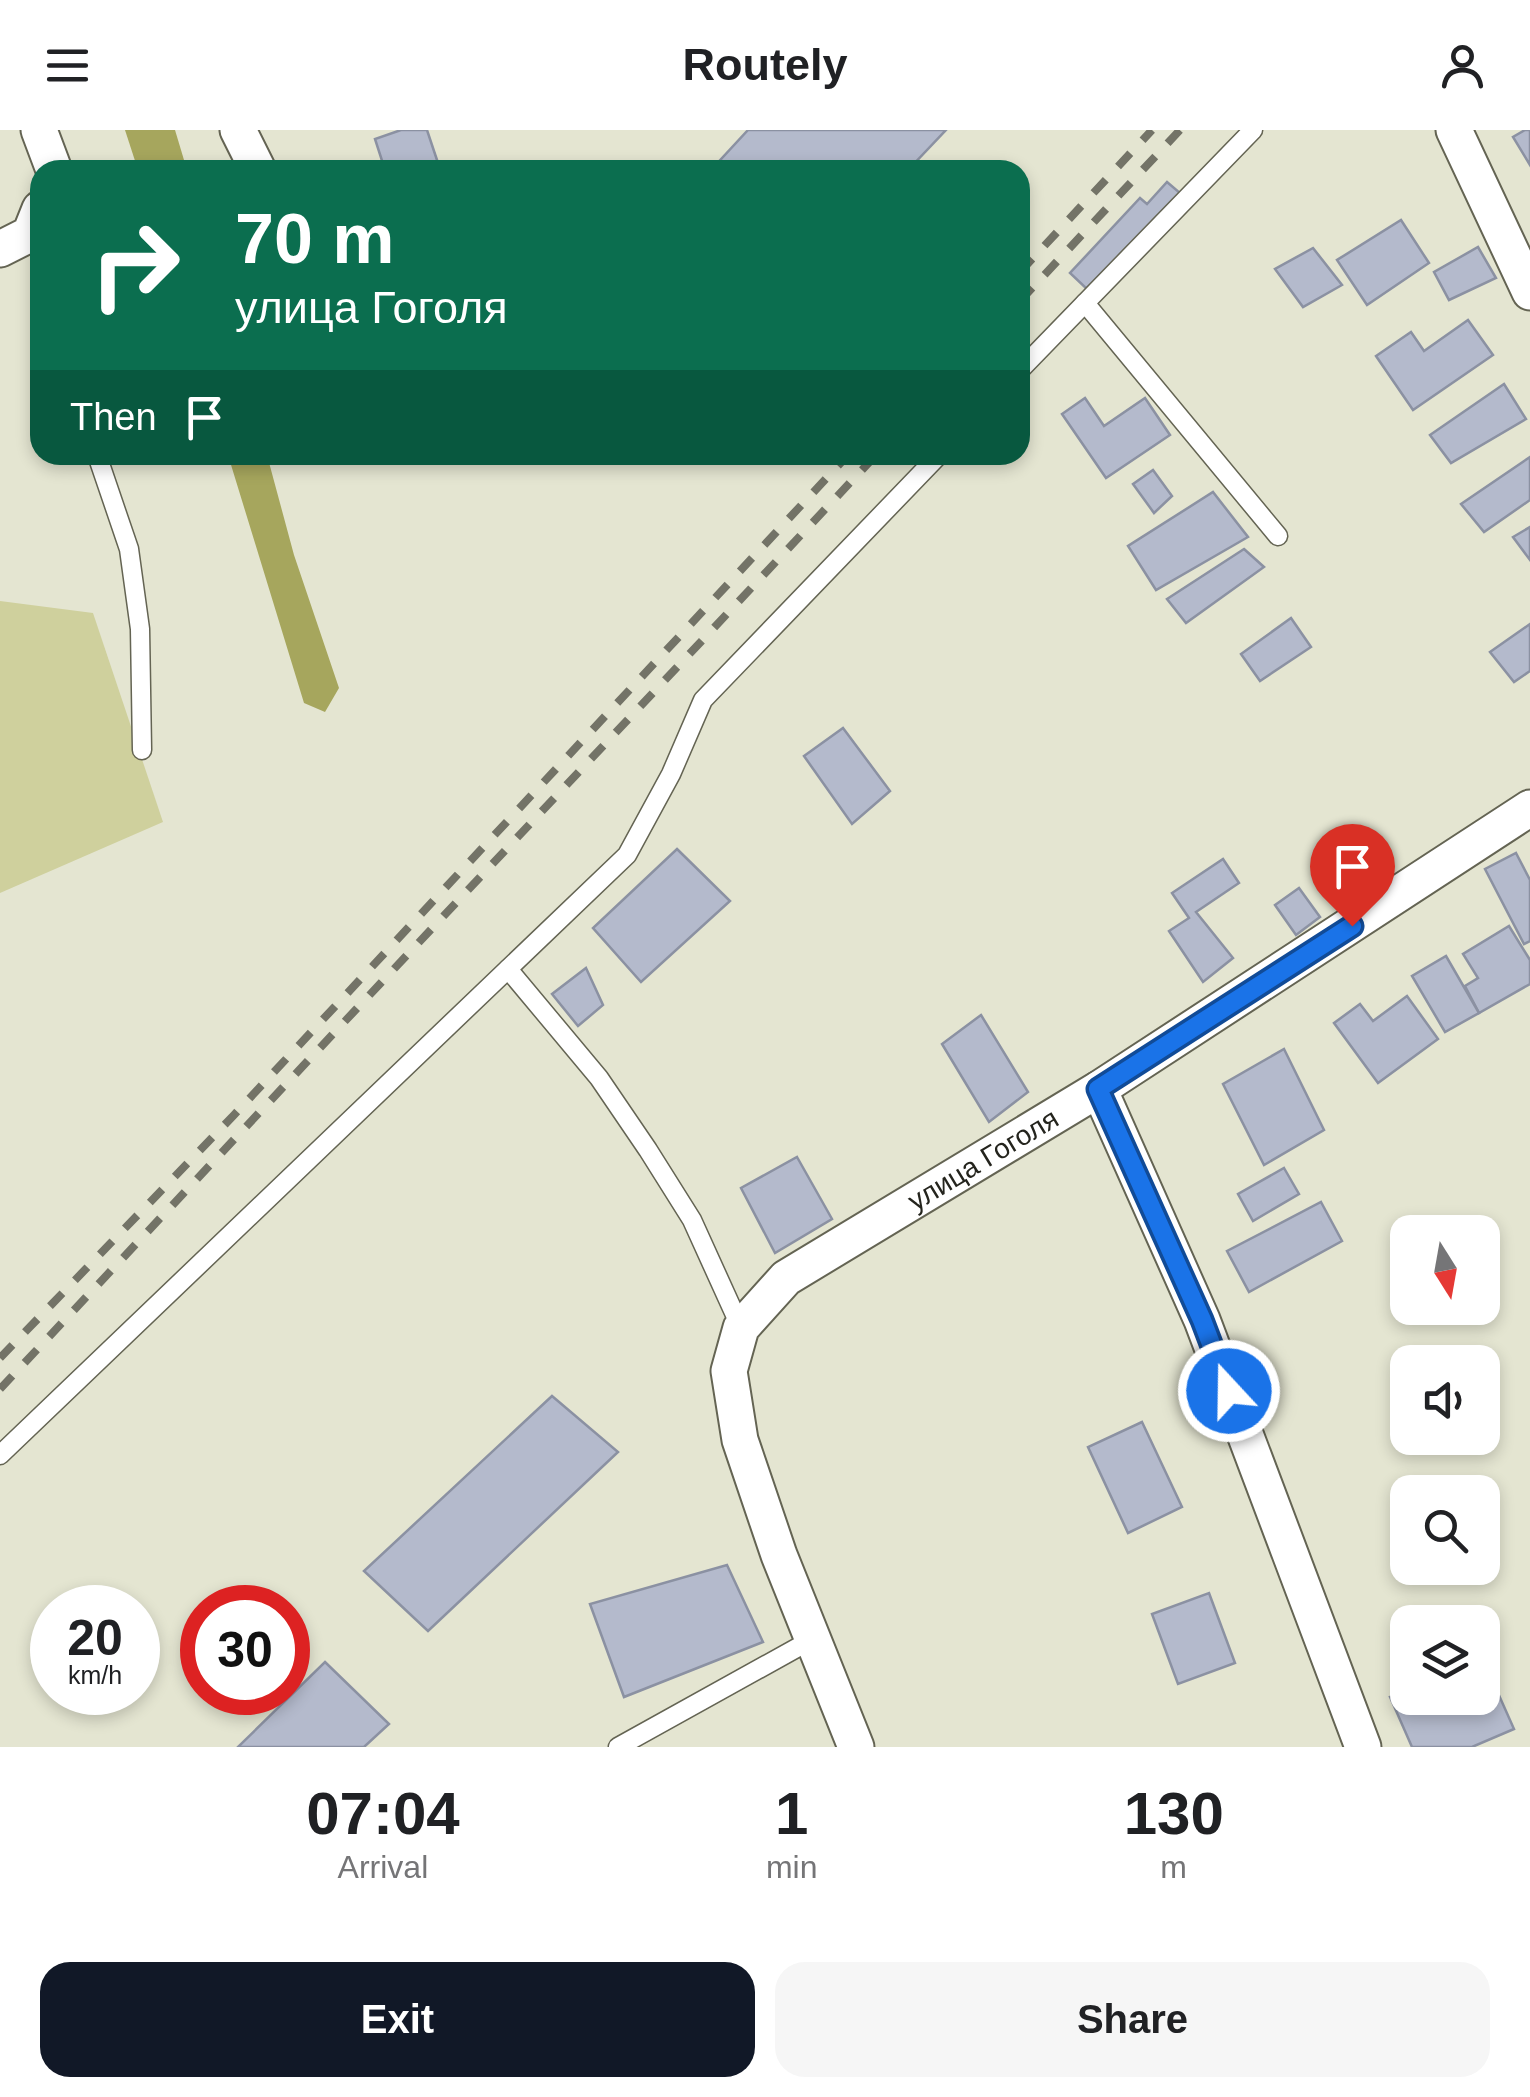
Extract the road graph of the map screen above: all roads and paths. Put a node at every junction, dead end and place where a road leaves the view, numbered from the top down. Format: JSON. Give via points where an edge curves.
{"nodes":[{"id":1,"x":39,"y":130,"type":"edge"},
{"id":2,"x":238,"y":130,"type":"edge"},
{"id":3,"x":1253,"y":130,"type":"edge"},
{"id":4,"x":1454,"y":130,"type":"edge"},
{"id":5,"x":50,"y":160,"type":"edge"},
{"id":6,"x":253,"y":160,"type":"edge"},
{"id":7,"x":30,"y":234,"type":"edge"},
{"id":8,"x":0,"y":249,"type":"edge"},
{"id":9,"x":1530,"y":292,"type":"edge"},
{"id":10,"x":1085,"y":303,"type":"junction"},
{"id":11,"x":1030,"y":360,"type":"edge"},
{"id":12,"x":100,"y":465,"type":"edge"},
{"id":13,"x":929,"y":465,"type":"edge"},
{"id":14,"x":1278,"y":536,"type":"dead end"},
{"id":15,"x":142,"y":750,"type":"dead end"},
{"id":16,"x":1530,"y":808,"type":"edge"},
{"id":17,"x":508,"y":969,"type":"junction"},
{"id":18,"x":1098,"y":1089,"type":"junction"},
{"id":19,"x":741,"y":1328,"type":"junction"},
{"id":20,"x":0,"y":1455,"type":"edge"},
{"id":21,"x":811,"y":1640,"type":"junction"},
{"id":22,"x":618,"y":1747,"type":"edge"},
{"id":23,"x":856,"y":1747,"type":"edge"},
{"id":24,"x":1363,"y":1747,"type":"edge"}],
"edges":[{"from":1,"to":5,"type":"street"},
{"from":2,"to":6,"type":"street"},
{"from":3,"to":10,"type":"lane"},
{"from":4,"to":9,"type":"street"},
{"from":7,"to":8,"type":"street"},
{"from":10,"to":11,"type":"lane"},
{"from":10,"to":14,"type":"lane"},
{"from":12,"to":15,"type":"lane","via":[[129,549],[140,629]]},
{"from":13,"to":17,"type":"lane","via":[[703,700],[627,855]]},
{"from":16,"to":18,"type":"street","name":"улица Гоголя"},
{"from":17,"to":19,"type":"lane","via":[[648,1150],[692,1220]]},
{"from":17,"to":20,"type":"lane"},
{"from":18,"to":19,"type":"street","name":"улица Гоголя","via":[[786,1278]]},
{"from":18,"to":24,"type":"street","via":[[1202,1320]]},
{"from":19,"to":21,"type":"street","name":"улица Гоголя","via":[[728,1371],[740,1440]]},
{"from":21,"to":22,"type":"lane"},
{"from":21,"to":23,"type":"street","name":"улица Гоголя"}]}
